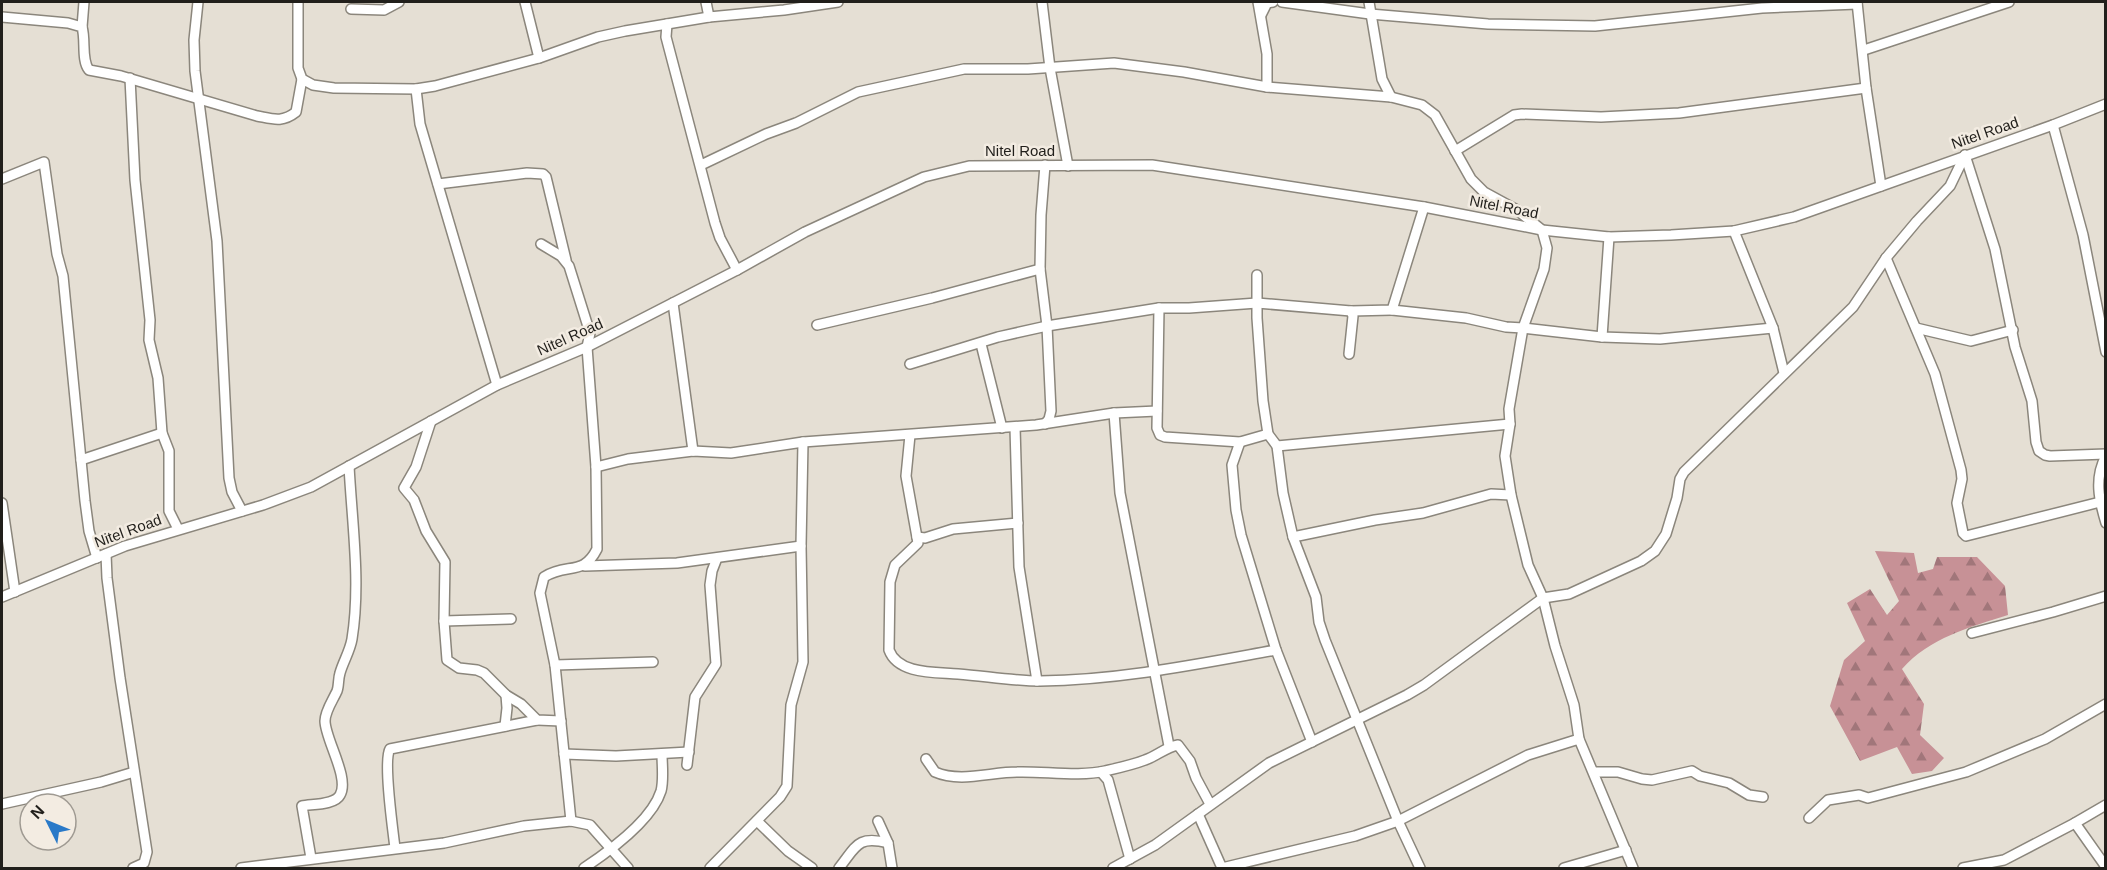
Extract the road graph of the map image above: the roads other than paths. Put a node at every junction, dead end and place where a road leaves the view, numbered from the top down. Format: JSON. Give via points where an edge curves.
{"nodes":[{"id":1,"x":84,"y":2,"type":"edge"},
{"id":2,"x":198,"y":2,"type":"edge"},
{"id":3,"x":298,"y":2,"type":"edge"},
{"id":4,"x":399,"y":2,"type":"edge"},
{"id":5,"x":525,"y":2,"type":"edge"},
{"id":6,"x":706,"y":2,"type":"edge"},
{"id":7,"x":838,"y":2,"type":"edge"},
{"id":8,"x":1042,"y":2,"type":"edge"},
{"id":9,"x":1258,"y":2,"type":"edge"},
{"id":10,"x":1274,"y":2,"type":"edge"},
{"id":11,"x":1282,"y":2,"type":"edge"},
{"id":12,"x":1369,"y":2,"type":"edge"},
{"id":13,"x":2009,"y":2,"type":"edge"},
{"id":14,"x":1857,"y":3,"type":"edge"},
{"id":15,"x":783,"y":6,"type":"edge"},
{"id":16,"x":351,"y":9,"type":"dead end"},
{"id":17,"x":1370,"y":14,"type":"junction"},
{"id":18,"x":1261,"y":15,"type":"junction"},
{"id":19,"x":2,"y":17,"type":"edge"},
{"id":20,"x":709,"y":17,"type":"junction"},
{"id":21,"x":666,"y":24,"type":"junction"},
{"id":22,"x":654,"y":26,"type":"junction"},
{"id":23,"x":82,"y":27,"type":"junction"},
{"id":24,"x":666,"y":37,"type":"junction"},
{"id":25,"x":1864,"y":50,"type":"junction"},
{"id":26,"x":538,"y":58,"type":"junction"},
{"id":27,"x":1050,"y":68,"type":"junction"},
{"id":28,"x":130,"y":78,"type":"junction"},
{"id":29,"x":302,"y":79,"type":"junction"},
{"id":30,"x":1267,"y":87,"type":"junction"},
{"id":31,"x":1866,"y":88,"type":"junction"},
{"id":32,"x":416,"y":89,"type":"junction"},
{"id":33,"x":1391,"y":97,"type":"junction"},
{"id":34,"x":199,"y":99,"type":"junction"},
{"id":35,"x":2106,"y":104,"type":"edge"},
{"id":36,"x":2053,"y":125,"type":"junction"},
{"id":37,"x":1455,"y":151,"type":"junction"},
{"id":38,"x":1965,"y":155,"type":"junction"},
{"id":39,"x":701,"y":165,"type":"junction"},
{"id":40,"x":1045,"y":165,"type":"junction"},
{"id":41,"x":1068,"y":166,"type":"junction"},
{"id":42,"x":2,"y":179,"type":"edge"},
{"id":43,"x":438,"y":184,"type":"junction"},
{"id":44,"x":1881,"y":186,"type":"junction"},
{"id":45,"x":1424,"y":207,"type":"junction"},
{"id":46,"x":1542,"y":230,"type":"junction"},
{"id":47,"x":1734,"y":231,"type":"junction"},
{"id":48,"x":1609,"y":237,"type":"junction"},
{"id":49,"x":541,"y":244,"type":"dead end"},
{"id":50,"x":1886,"y":258,"type":"junction"},
{"id":51,"x":566,"y":260,"type":"junction"},
{"id":52,"x":1040,"y":269,"type":"junction"},
{"id":53,"x":737,"y":270,"type":"junction"},
{"id":54,"x":1257,"y":275,"type":"dead end"},
{"id":55,"x":673,"y":303,"type":"junction"},
{"id":56,"x":1257,"y":303,"type":"junction"},
{"id":57,"x":1159,"y":308,"type":"junction"},
{"id":58,"x":1392,"y":310,"type":"junction"},
{"id":59,"x":1351,"y":311,"type":"junction"},
{"id":60,"x":817,"y":325,"type":"dead end"},
{"id":61,"x":1047,"y":326,"type":"junction"},
{"id":62,"x":1524,"y":328,"type":"junction"},
{"id":63,"x":1773,"y":328,"type":"junction"},
{"id":64,"x":1916,"y":328,"type":"junction"},
{"id":65,"x":2013,"y":330,"type":"junction"},
{"id":66,"x":1602,"y":337,"type":"junction"},
{"id":67,"x":981,"y":344,"type":"junction"},
{"id":68,"x":588,"y":347,"type":"junction"},
{"id":69,"x":2106,"y":352,"type":"edge"},
{"id":70,"x":1349,"y":354,"type":"dead end"},
{"id":71,"x":910,"y":364,"type":"dead end"},
{"id":72,"x":1784,"y":373,"type":"junction"},
{"id":73,"x":497,"y":385,"type":"junction"},
{"id":74,"x":1157,"y":411,"type":"junction"},
{"id":75,"x":1114,"y":413,"type":"junction"},
{"id":76,"x":431,"y":421,"type":"junction"},
{"id":77,"x":1045,"y":424,"type":"junction"},
{"id":78,"x":1510,"y":424,"type":"junction"},
{"id":79,"x":1015,"y":427,"type":"junction"},
{"id":80,"x":1002,"y":428,"type":"junction"},
{"id":81,"x":162,"y":433,"type":"junction"},
{"id":82,"x":1268,"y":434,"type":"junction"},
{"id":83,"x":910,"y":435,"type":"junction"},
{"id":84,"x":803,"y":442,"type":"junction"},
{"id":85,"x":1240,"y":442,"type":"junction"},
{"id":86,"x":1277,"y":446,"type":"junction"},
{"id":87,"x":693,"y":451,"type":"junction"},
{"id":88,"x":2106,"y":455,"type":"edge"},
{"id":89,"x":81,"y":460,"type":"junction"},
{"id":90,"x":349,"y":466,"type":"junction"},
{"id":91,"x":596,"y":467,"type":"junction"},
{"id":92,"x":1511,"y":495,"type":"junction"},
{"id":93,"x":2,"y":502,"type":"edge"},
{"id":94,"x":2100,"y":502,"type":"junction"},
{"id":95,"x":242,"y":511,"type":"junction"},
{"id":96,"x":1017,"y":523,"type":"junction"},
{"id":97,"x":2106,"y":524,"type":"edge"},
{"id":98,"x":178,"y":529,"type":"junction"},
{"id":99,"x":917,"y":537,"type":"junction"},
{"id":100,"x":1293,"y":537,"type":"junction"},
{"id":101,"x":801,"y":546,"type":"junction"},
{"id":102,"x":101,"y":556,"type":"junction"},
{"id":103,"x":717,"y":558,"type":"junction"},
{"id":104,"x":585,"y":566,"type":"junction"},
{"id":105,"x":15,"y":592,"type":"junction"},
{"id":106,"x":2106,"y":596,"type":"edge"},
{"id":107,"x":2,"y":597,"type":"edge"},
{"id":108,"x":1542,"y":598,"type":"junction"},
{"id":109,"x":511,"y":619,"type":"dead end"},
{"id":110,"x":444,"y":621,"type":"junction"},
{"id":111,"x":1972,"y":633,"type":"dead end"},
{"id":112,"x":1276,"y":650,"type":"junction"},
{"id":113,"x":653,"y":662,"type":"dead end"},
{"id":114,"x":555,"y":665,"type":"junction"},
{"id":115,"x":1155,"y":672,"type":"junction"},
{"id":116,"x":1037,"y":681,"type":"junction"},
{"id":117,"x":506,"y":695,"type":"junction"},
{"id":118,"x":2106,"y":704,"type":"edge"},
{"id":119,"x":1358,"y":719,"type":"junction"},
{"id":120,"x":537,"y":720,"type":"junction"},
{"id":121,"x":561,"y":721,"type":"junction"},
{"id":122,"x":505,"y":726,"type":"junction"},
{"id":123,"x":1579,"y":739,"type":"junction"},
{"id":124,"x":1312,"y":742,"type":"junction"},
{"id":125,"x":1169,"y":747,"type":"junction"},
{"id":126,"x":689,"y":752,"type":"junction"},
{"id":127,"x":564,"y":754,"type":"junction"},
{"id":128,"x":662,"y":754,"type":"junction"},
{"id":129,"x":926,"y":759,"type":"dead end"},
{"id":130,"x":687,"y":765,"type":"dead end"},
{"id":131,"x":134,"y":772,"type":"junction"},
{"id":132,"x":1101,"y":772,"type":"junction"},
{"id":133,"x":1594,"y":772,"type":"junction"},
{"id":134,"x":1763,"y":797,"type":"dead end"},
{"id":135,"x":2,"y":804,"type":"edge"},
{"id":136,"x":1210,"y":804,"type":"junction"},
{"id":137,"x":2106,"y":805,"type":"edge"},
{"id":138,"x":1198,"y":814,"type":"junction"},
{"id":139,"x":1809,"y":818,"type":"dead end"},
{"id":140,"x":878,"y":820,"type":"dead end"},
{"id":141,"x":571,"y":821,"type":"junction"},
{"id":142,"x":757,"y":821,"type":"junction"},
{"id":143,"x":1398,"y":821,"type":"junction"},
{"id":144,"x":2075,"y":823,"type":"junction"},
{"id":145,"x":888,"y":843,"type":"junction"},
{"id":146,"x":395,"y":848,"type":"junction"},
{"id":147,"x":612,"y":850,"type":"junction"},
{"id":148,"x":1626,"y":850,"type":"junction"},
{"id":149,"x":311,"y":858,"type":"junction"},
{"id":150,"x":1130,"y":859,"type":"junction"},
{"id":151,"x":2005,"y":864,"type":"edge"},
{"id":152,"x":2103,"y":865,"type":"edge"},
{"id":153,"x":145,"y":866,"type":"edge"},
{"id":154,"x":133,"y":868,"type":"edge"},
{"id":155,"x":241,"y":868,"type":"edge"},
{"id":156,"x":584,"y":868,"type":"edge"},
{"id":157,"x":628,"y":868,"type":"edge"},
{"id":158,"x":710,"y":868,"type":"edge"},
{"id":159,"x":812,"y":868,"type":"edge"},
{"id":160,"x":839,"y":868,"type":"edge"},
{"id":161,"x":892,"y":868,"type":"edge"},
{"id":162,"x":1113,"y":868,"type":"edge"},
{"id":163,"x":1222,"y":868,"type":"edge"},
{"id":164,"x":1420,"y":868,"type":"edge"},
{"id":165,"x":1564,"y":868,"type":"edge"},
{"id":166,"x":1633,"y":868,"type":"edge"},
{"id":167,"x":1963,"y":868,"type":"edge"}],
"edges":[{"from":1,"to":23,"type":"street"},
{"from":2,"to":34,"type":"street","via":[[194,40]]},
{"from":3,"to":29,"type":"street","via":[[298,68]]},
{"from":4,"to":16,"type":"street","via":[[384,9]]},
{"from":5,"to":26,"type":"street"},
{"from":6,"to":20,"type":"street"},
{"from":7,"to":15,"type":"street"},
{"from":8,"to":27,"type":"street"},
{"from":9,"to":18,"type":"street"},
{"from":10,"to":18,"type":"street","via":[[1268,3]]},
{"from":11,"to":17,"type":"street"},
{"from":12,"to":17,"type":"street"},
{"from":13,"to":25,"type":"street"},
{"from":14,"to":17,"type":"street","via":[[1762,8],[1595,26],[1488,24]]},
{"from":14,"to":25,"type":"street"},
{"from":15,"to":20,"type":"street"},
{"from":17,"to":33,"type":"street","via":[[1382,79]]},
{"from":18,"to":30,"type":"street"},
{"from":19,"to":23,"type":"street"},
{"from":20,"to":21,"type":"street"},
{"from":21,"to":22,"type":"street"},
{"from":21,"to":24,"type":"street"},
{"from":22,"to":24,"type":"street"},
{"from":22,"to":26,"type":"street","via":[[598,37]]},
{"from":23,"to":28,"type":"street","via":[[84,61],[89,70]]},
{"from":24,"to":39,"type":"street"},
{"from":25,"to":31,"type":"street"},
{"from":26,"to":32,"type":"street"},
{"from":27,"to":30,"type":"street","via":[[1114,63]]},
{"from":27,"to":39,"type":"street","via":[[964,69],[858,92]]},
{"from":27,"to":41,"type":"street"},
{"from":28,"to":34,"type":"street"},
{"from":28,"to":81,"type":"street","via":[[149,340],[158,378]]},
{"from":29,"to":32,"type":"street","via":[[334,88]]},
{"from":29,"to":34,"type":"street","via":[[296,112],[287,119],[256,116]]},
{"from":30,"to":33,"type":"street"},
{"from":31,"to":37,"type":"street","via":[[1679,113],[1601,117],[1522,114]]},
{"from":31,"to":44,"type":"street"},
{"from":32,"to":43,"type":"street","via":[[420,124]]},
{"from":33,"to":37,"type":"street","via":[[1422,105],[1435,115]]},
{"from":34,"to":95,"type":"street","via":[[217,242],[229,478]]},
{"from":35,"to":36,"type":"street","name":"Nitel Road"},
{"from":36,"to":38,"type":"street","name":"Nitel Road"},
{"from":36,"to":69,"type":"street","via":[[2084,235]]},
{"from":37,"to":46,"type":"street","via":[[1471,179],[1484,192],[1517,210]]},
{"from":38,"to":44,"type":"street","name":"Nitel Road"},
{"from":38,"to":50,"type":"street","via":[[1950,186]]},
{"from":38,"to":65,"type":"street","via":[[1995,249]]},
{"from":39,"to":53,"type":"street","via":[[720,238]]},
{"from":40,"to":41,"type":"street","name":"Nitel Road"},
{"from":40,"to":52,"type":"street"},
{"from":40,"to":53,"type":"street","name":"Nitel Road","via":[[969,166],[924,177],[805,232]]},
{"from":41,"to":45,"type":"street","name":"Nitel Road","via":[[1152,165]]},
{"from":42,"to":89,"type":"street","via":[[44,162],[63,276]]},
{"from":43,"to":51,"type":"street","via":[[543,174]]},
{"from":43,"to":73,"type":"street"},
{"from":44,"to":47,"type":"street","name":"Nitel Road","via":[[1794,217]]},
{"from":45,"to":46,"type":"street","name":"Nitel Road"},
{"from":45,"to":58,"type":"street"},
{"from":46,"to":48,"type":"street","name":"Nitel Road"},
{"from":46,"to":62,"type":"street","via":[[1547,258]]},
{"from":47,"to":48,"type":"street","name":"Nitel Road"},
{"from":47,"to":63,"type":"street"},
{"from":48,"to":66,"type":"street"},
{"from":49,"to":51,"type":"street"},
{"from":50,"to":64,"type":"street"},
{"from":50,"to":72,"type":"street","via":[[1853,307]]},
{"from":51,"to":68,"type":"street","via":[[590,333]]},
{"from":52,"to":60,"type":"street"},
{"from":52,"to":61,"type":"street"},
{"from":53,"to":55,"type":"street","name":"Nitel Road"},
{"from":54,"to":56,"type":"street"},
{"from":55,"to":68,"type":"street","name":"Nitel Road"},
{"from":55,"to":87,"type":"street"},
{"from":56,"to":57,"type":"street"},
{"from":56,"to":59,"type":"street"},
{"from":56,"to":82,"type":"street"},
{"from":57,"to":61,"type":"street"},
{"from":57,"to":74,"type":"street"},
{"from":58,"to":59,"type":"street"},
{"from":58,"to":62,"type":"street"},
{"from":59,"to":70,"type":"street"},
{"from":61,"to":67,"type":"street"},
{"from":61,"to":77,"type":"street","via":[[1051,411]]},
{"from":62,"to":66,"type":"street"},
{"from":62,"to":78,"type":"street","via":[[1509,409]]},
{"from":63,"to":66,"type":"street","via":[[1660,339]]},
{"from":63,"to":72,"type":"street"},
{"from":64,"to":65,"type":"street","via":[[1971,341]]},
{"from":64,"to":94,"type":"street","via":[[1935,374],[1961,470],[1957,503],[1966,536]]},
{"from":65,"to":88,"type":"street","via":[[2032,401],[2039,451],[2050,456]]},
{"from":67,"to":71,"type":"street"},
{"from":67,"to":80,"type":"street"},
{"from":68,"to":73,"type":"street","name":"Nitel Road"},
{"from":68,"to":91,"type":"street"},
{"from":72,"to":108,"type":"street","via":[[1684,472],[1666,534],[1655,551],[1569,594]]},
{"from":73,"to":76,"type":"street","name":"Nitel Road"},
{"from":74,"to":75,"type":"street"},
{"from":74,"to":85,"type":"street","via":[[1157,428],[1165,437]]},
{"from":75,"to":77,"type":"street"},
{"from":75,"to":115,"type":"street","via":[[1120,494]]},
{"from":76,"to":90,"type":"street","name":"Nitel Road"},
{"from":76,"to":110,"type":"street","via":[[416,467],[404,488],[445,562]]},
{"from":77,"to":79,"type":"street"},
{"from":78,"to":86,"type":"street"},
{"from":78,"to":92,"type":"street","via":[[1505,456]]},
{"from":79,"to":80,"type":"street"},
{"from":79,"to":96,"type":"street"},
{"from":80,"to":83,"type":"street"},
{"from":81,"to":89,"type":"street"},
{"from":81,"to":98,"type":"street","via":[[170,451],[169,511]]},
{"from":82,"to":85,"type":"street"},
{"from":82,"to":86,"type":"street"},
{"from":83,"to":84,"type":"street"},
{"from":83,"to":99,"type":"street","via":[[906,476]]},
{"from":84,"to":87,"type":"street","via":[[731,453]]},
{"from":84,"to":101,"type":"street"},
{"from":85,"to":112,"type":"street","via":[[1232,465],[1236,510]]},
{"from":86,"to":100,"type":"street"},
{"from":87,"to":91,"type":"street"},
{"from":88,"to":94,"type":"street","via":[[2099,469]]},
{"from":89,"to":102,"type":"street","via":[[90,531]]},
{"from":90,"to":95,"type":"street","name":"Nitel Road","via":[[311,486]]},
{"from":90,"to":149,"type":"street","via":[[355,585],[352,636],[338,689],[325,718],[342,785],[341,795],[335,801],[302,806]]},
{"from":91,"to":104,"type":"street","via":[[597,549]]},
{"from":92,"to":100,"type":"street","via":[[1491,494],[1423,513]]},
{"from":92,"to":108,"type":"street","via":[[1528,565]]},
{"from":93,"to":105,"type":"street"},
{"from":94,"to":97,"type":"street"},
{"from":95,"to":98,"type":"street","name":"Nitel Road"},
{"from":96,"to":99,"type":"street"},
{"from":96,"to":116,"type":"street","via":[[1019,567]]},
{"from":98,"to":102,"type":"street","name":"Nitel Road"},
{"from":99,"to":116,"type":"street","via":[[918,543],[896,565],[890,582],[892,657],[918,670]]},
{"from":100,"to":119,"type":"street","via":[[1316,597],[1321,630]]},
{"from":101,"to":103,"type":"street"},
{"from":101,"to":142,"type":"street","via":[[802,662],[791,705],[787,786]]},
{"from":102,"to":105,"type":"street","name":"Nitel Road"},
{"from":102,"to":131,"type":"street"},
{"from":103,"to":104,"type":"street"},
{"from":103,"to":126,"type":"street","via":[[710,585],[716,664],[695,697]]},
{"from":104,"to":114,"type":"street","via":[[554,570],[544,577],[540,593]]},
{"from":105,"to":107,"type":"street","name":"Nitel Road"},
{"from":106,"to":111,"type":"street"},
{"from":108,"to":119,"type":"street","via":[[1424,685]]},
{"from":108,"to":123,"type":"street","via":[[1574,705]]},
{"from":109,"to":110,"type":"street"},
{"from":110,"to":117,"type":"street","via":[[447,660],[459,668],[484,673]]},
{"from":112,"to":115,"type":"street"},
{"from":112,"to":124,"type":"street"},
{"from":113,"to":114,"type":"street"},
{"from":114,"to":121,"type":"street"},
{"from":115,"to":116,"type":"street"},
{"from":115,"to":125,"type":"street"},
{"from":117,"to":120,"type":"street"},
{"from":117,"to":122,"type":"street"},
{"from":118,"to":139,"type":"street","via":[[2045,739],[1966,772],[1868,798],[1859,795],[1828,800]]},
{"from":119,"to":124,"type":"street"},
{"from":119,"to":143,"type":"street"},
{"from":120,"to":121,"type":"street"},
{"from":120,"to":122,"type":"street"},
{"from":121,"to":127,"type":"street"},
{"from":122,"to":146,"type":"street","via":[[388,752]]},
{"from":123,"to":133,"type":"street"},
{"from":123,"to":143,"type":"street","via":[[1528,754]]},
{"from":124,"to":136,"type":"street","via":[[1269,763]]},
{"from":125,"to":132,"type":"street","via":[[1145,760]]},
{"from":125,"to":136,"type":"street","via":[[1181,748]]},
{"from":126,"to":128,"type":"street"},
{"from":126,"to":130,"type":"street"},
{"from":127,"to":128,"type":"street"},
{"from":127,"to":141,"type":"street"},
{"from":128,"to":147,"type":"street","via":[[662,789],[651,809]]},
{"from":129,"to":132,"type":"street","via":[[935,772],[952,776]]},
{"from":131,"to":135,"type":"street"},
{"from":131,"to":153,"type":"street","via":[[147,852]]},
{"from":132,"to":150,"type":"street","via":[[1108,780]]},
{"from":133,"to":134,"type":"street","via":[[1618,772],[1652,780],[1692,771]]},
{"from":133,"to":148,"type":"street"},
{"from":136,"to":138,"type":"street"},
{"from":137,"to":144,"type":"street"},
{"from":138,"to":150,"type":"street"},
{"from":138,"to":163,"type":"street"},
{"from":140,"to":145,"type":"street"},
{"from":141,"to":146,"type":"street"},
{"from":141,"to":147,"type":"street","via":[[590,825]]},
{"from":142,"to":158,"type":"street"},
{"from":142,"to":159,"type":"street"},
{"from":143,"to":163,"type":"street","via":[[1355,836]]},
{"from":143,"to":164,"type":"street"},
{"from":144,"to":151,"type":"street"},
{"from":144,"to":152,"type":"street"},
{"from":145,"to":160,"type":"street","via":[[874,839],[862,842]]},
{"from":145,"to":161,"type":"street"},
{"from":146,"to":149,"type":"street"},
{"from":147,"to":156,"type":"street"},
{"from":147,"to":157,"type":"street"},
{"from":148,"to":165,"type":"street"},
{"from":148,"to":166,"type":"street"},
{"from":149,"to":155,"type":"street"},
{"from":150,"to":162,"type":"street"},
{"from":151,"to":167,"type":"street"},
{"from":153,"to":154,"type":"street"}]}
